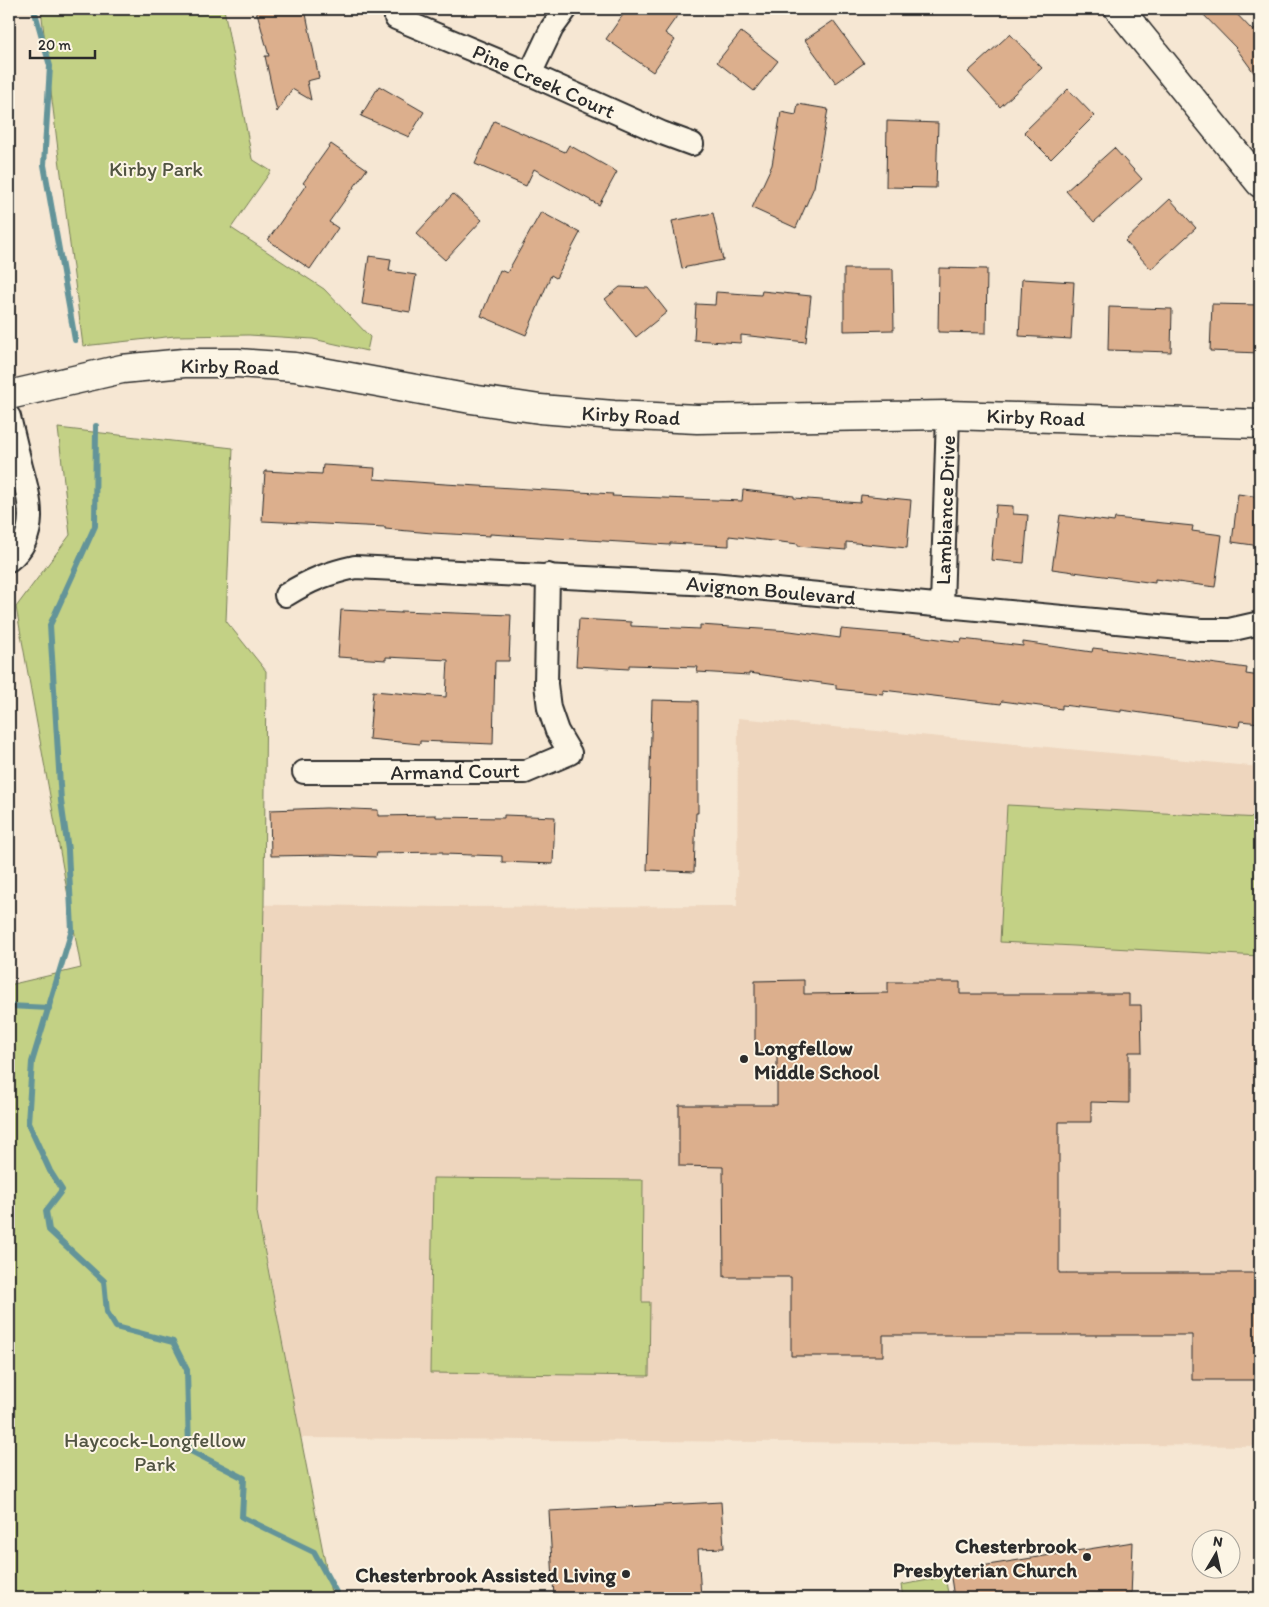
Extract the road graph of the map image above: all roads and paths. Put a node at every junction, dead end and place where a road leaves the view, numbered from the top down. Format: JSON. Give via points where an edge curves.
{"nodes":[{"id":1,"x":566,"y":9,"type":"edge"},
{"id":2,"x":1119,"y":9,"type":"edge"},
{"id":3,"x":396,"y":18,"type":"dead end"},
{"id":4,"x":530,"y":74,"type":"junction"},
{"id":5,"x":692,"y":144,"type":"dead end"},
{"id":6,"x":1257,"y":170,"type":"edge"},
{"id":7,"x":9,"y":395,"type":"edge"},
{"id":8,"x":948,"y":415,"type":"junction"},
{"id":9,"x":9,"y":418,"type":"edge"},
{"id":10,"x":1260,"y":424,"type":"edge"},
{"id":11,"x":9,"y":560,"type":"edge"},
{"id":12,"x":548,"y":576,"type":"junction"},
{"id":13,"x":286,"y":595,"type":"dead end"},
{"id":14,"x":942,"y":605,"type":"junction"},
{"id":15,"x":1260,"y":623,"type":"edge"},
{"id":16,"x":304,"y":772,"type":"dead end"}],
"edges":[{"from":1,"to":4,"type":"street","via":[[552,28]]},
{"from":2,"to":6,"type":"main road"},
{"from":3,"to":4,"type":"street","name":"Pine Creek Court"},
{"from":4,"to":5,"type":"street","name":"Pine Creek Court"},
{"from":7,"to":8,"type":"main road","name":"Kirby Road","via":[[122,369],[184,363],[238,363],[295,367],[520,406],[614,415],[696,419]]},
{"from":8,"to":10,"type":"main road","name":"Kirby Road"},
{"from":8,"to":14,"type":"street","name":"Lambiance Drive"},
{"from":9,"to":11,"type":"street","via":[[30,501],[26,538]]},
{"from":12,"to":13,"type":"street","name":"Avignon Boulevard","via":[[355,567],[329,572]]},
{"from":12,"to":14,"type":"street","name":"Avignon Boulevard","via":[[712,584]]},
{"from":12,"to":16,"type":"street","name":"Armand Court","via":[[546,684],[549,708],[570,753],[525,772]]},
{"from":14,"to":15,"type":"street","name":"Avignon Boulevard","via":[[1201,630],[1229,630]]}]}
